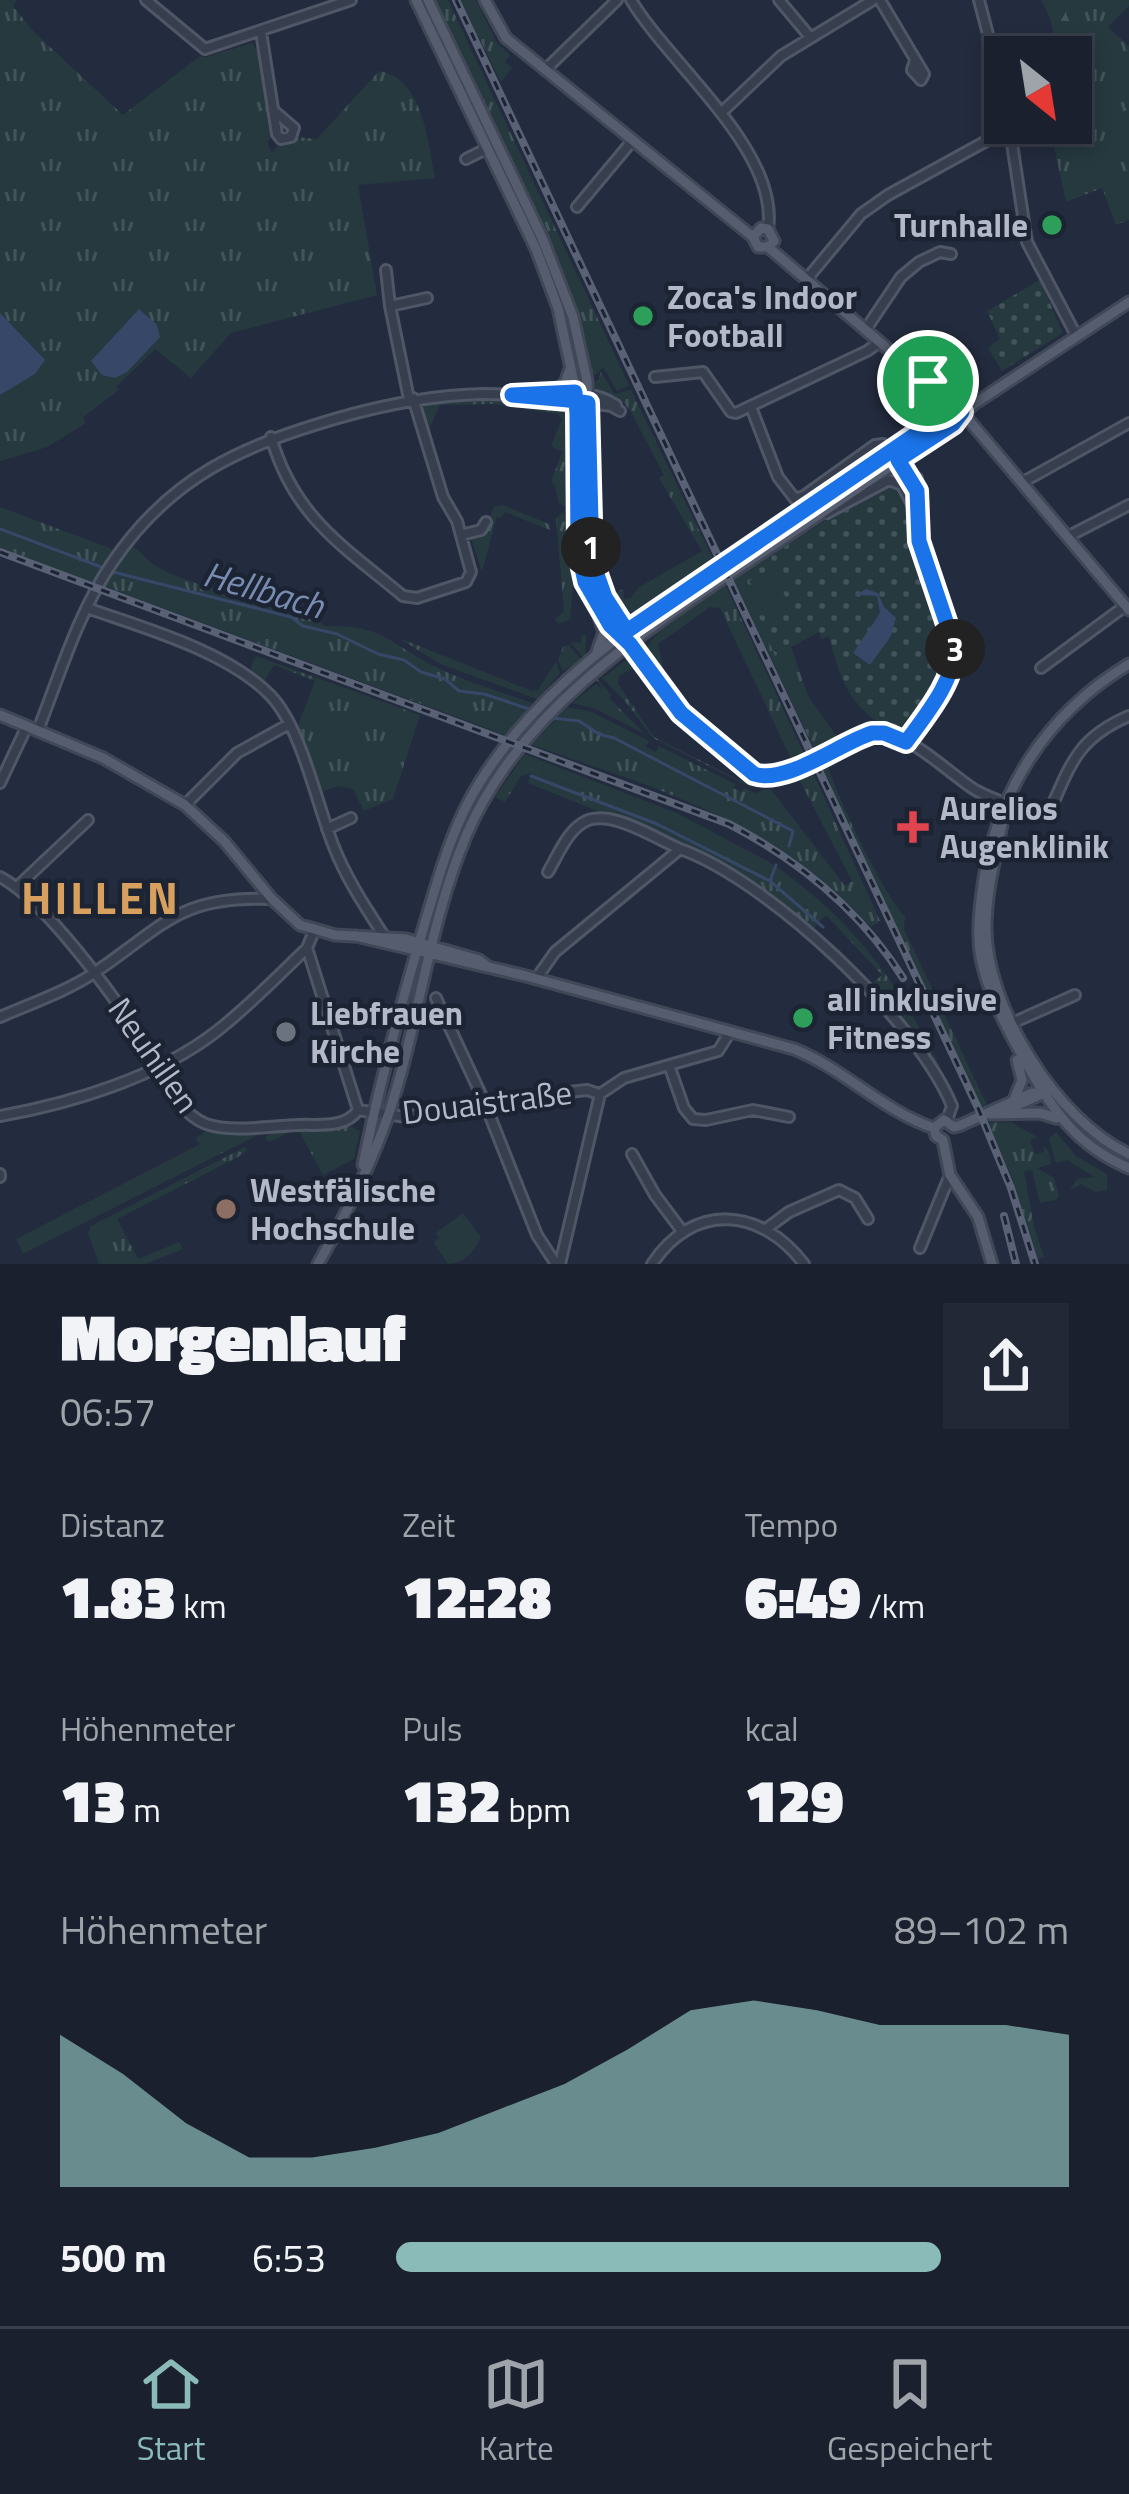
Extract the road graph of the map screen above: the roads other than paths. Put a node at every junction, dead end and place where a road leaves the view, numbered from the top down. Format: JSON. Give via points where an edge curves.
{"nodes":[{"id":1,"x":146,"y":0,"type":"edge"},
{"id":2,"x":351,"y":0,"type":"edge"},
{"id":3,"x":416,"y":0,"type":"edge"},
{"id":4,"x":428,"y":0,"type":"edge"},
{"id":5,"x":616,"y":0,"type":"edge"},
{"id":6,"x":631,"y":0,"type":"edge"},
{"id":7,"x":779,"y":0,"type":"edge"},
{"id":8,"x":876,"y":0,"type":"edge"},
{"id":9,"x":979,"y":0,"type":"edge"},
{"id":10,"x":487,"y":1,"type":"edge"},
{"id":11,"x":261,"y":32,"type":"junction"},
{"id":12,"x":990,"y":36,"type":"edge"},
{"id":13,"x":810,"y":37,"type":"junction"},
{"id":14,"x":915,"y":61,"type":"dead end"},
{"id":15,"x":545,"y":70,"type":"junction"},
{"id":16,"x":273,"y":110,"type":"dead end"},
{"id":17,"x":721,"y":113,"type":"junction"},
{"id":18,"x":633,"y":140,"type":"junction"},
{"id":19,"x":984,"y":141,"type":"edge"},
{"id":20,"x":1013,"y":144,"type":"edge"},
{"id":21,"x":488,"y":148,"type":"junction"},
{"id":22,"x":466,"y":159,"type":"dead end"},
{"id":23,"x":577,"y":207,"type":"dead end"},
{"id":24,"x":768,"y":229,"type":"junction"},
{"id":25,"x":754,"y":237,"type":"junction"},
{"id":26,"x":768,"y":248,"type":"junction"},
{"id":27,"x":951,"y":254,"type":"dead end"},
{"id":28,"x":386,"y":270,"type":"dead end"},
{"id":29,"x":806,"y":280,"type":"junction"},
{"id":30,"x":427,"y":298,"type":"dead end"},
{"id":31,"x":1129,"y":302,"type":"edge"},
{"id":32,"x":390,"y":306,"type":"junction"},
{"id":33,"x":866,"y":328,"type":"junction"},
{"id":34,"x":1077,"y":337,"type":"junction"},
{"id":35,"x":881,"y":341,"type":"junction"},
{"id":36,"x":571,"y":364,"type":"junction"},
{"id":37,"x":655,"y":377,"type":"dead end"},
{"id":38,"x":928,"y":381,"type":"junction"},
{"id":39,"x":554,"y":392,"type":"junction"},
{"id":40,"x":512,"y":395,"type":"junction"},
{"id":41,"x":582,"y":398,"type":"junction"},
{"id":42,"x":411,"y":399,"type":"junction"},
{"id":43,"x":751,"y":407,"type":"junction"},
{"id":44,"x":962,"y":412,"type":"junction"},
{"id":45,"x":1129,"y":423,"type":"edge"},
{"id":46,"x":922,"y":430,"type":"junction"},
{"id":47,"x":271,"y":437,"type":"junction"},
{"id":48,"x":894,"y":456,"type":"junction"},
{"id":49,"x":917,"y":478,"type":"dead end"},
{"id":50,"x":1023,"y":482,"type":"junction"},
{"id":51,"x":917,"y":491,"type":"junction"},
{"id":52,"x":1129,"y":506,"type":"edge"},
{"id":53,"x":916,"y":515,"type":"junction"},
{"id":54,"x":814,"y":518,"type":"junction"},
{"id":55,"x":486,"y":522,"type":"dead end"},
{"id":56,"x":461,"y":535,"type":"junction"},
{"id":57,"x":1069,"y":536,"type":"junction"},
{"id":58,"x":585,"y":582,"type":"junction"},
{"id":59,"x":1126,"y":607,"type":"edge"},
{"id":60,"x":87,"y":608,"type":"junction"},
{"id":61,"x":1129,"y":620,"type":"edge"},
{"id":62,"x":623,"y":634,"type":"junction"},
{"id":63,"x":630,"y":644,"type":"junction"},
{"id":64,"x":596,"y":656,"type":"junction"},
{"id":65,"x":1041,"y":668,"type":"dead end"},
{"id":66,"x":1127,"y":670,"type":"edge"},
{"id":67,"x":0,"y":715,"type":"edge"},
{"id":68,"x":1129,"y":716,"type":"edge"},
{"id":69,"x":289,"y":724,"type":"junction"},
{"id":70,"x":33,"y":729,"type":"junction"},
{"id":71,"x":906,"y":742,"type":"junction"},
{"id":72,"x":0,"y":784,"type":"edge"},
{"id":73,"x":1005,"y":803,"type":"junction"},
{"id":74,"x":185,"y":805,"type":"junction"},
{"id":75,"x":351,"y":817,"type":"dead end"},
{"id":76,"x":88,"y":820,"type":"dead end"},
{"id":77,"x":327,"y":829,"type":"junction"},
{"id":78,"x":680,"y":850,"type":"junction"},
{"id":79,"x":548,"y":872,"type":"dead end"},
{"id":80,"x":0,"y":877,"type":"edge"},
{"id":81,"x":18,"y":886,"type":"junction"},
{"id":82,"x":272,"y":899,"type":"junction"},
{"id":83,"x":314,"y":931,"type":"junction"},
{"id":84,"x":384,"y":935,"type":"junction"},
{"id":85,"x":356,"y":937,"type":"junction"},
{"id":86,"x":424,"y":947,"type":"junction"},
{"id":87,"x":307,"y":948,"type":"junction"},
{"id":88,"x":95,"y":972,"type":"junction"},
{"id":89,"x":536,"y":979,"type":"junction"},
{"id":90,"x":1076,"y":995,"type":"dead end"},
{"id":91,"x":436,"y":998,"type":"dead end"},
{"id":92,"x":0,"y":1017,"type":"edge"},
{"id":93,"x":1010,"y":1026,"type":"junction"},
{"id":94,"x":730,"y":1031,"type":"junction"},
{"id":95,"x":158,"y":1065,"type":"junction"},
{"id":96,"x":669,"y":1065,"type":"junction"},
{"id":97,"x":1049,"y":1089,"type":"junction"},
{"id":98,"x":600,"y":1094,"type":"junction"},
{"id":99,"x":484,"y":1102,"type":"junction"},
{"id":100,"x":1012,"y":1102,"type":"junction"},
{"id":101,"x":358,"y":1110,"type":"junction"},
{"id":102,"x":373,"y":1113,"type":"junction"},
{"id":103,"x":388,"y":1114,"type":"junction"},
{"id":104,"x":986,"y":1115,"type":"junction"},
{"id":105,"x":0,"y":1116,"type":"edge"},
{"id":106,"x":789,"y":1117,"type":"dead end"},
{"id":107,"x":1061,"y":1121,"type":"junction"},
{"id":108,"x":950,"y":1124,"type":"junction"},
{"id":109,"x":934,"y":1128,"type":"junction"},
{"id":110,"x":943,"y":1140,"type":"junction"},
{"id":111,"x":632,"y":1154,"type":"dead end"},
{"id":112,"x":1129,"y":1154,"type":"edge"},
{"id":113,"x":1129,"y":1168,"type":"edge"},
{"id":114,"x":950,"y":1175,"type":"junction"},
{"id":115,"x":359,"y":1185,"type":"junction"},
{"id":116,"x":868,"y":1219,"type":"dead end"},
{"id":117,"x":766,"y":1229,"type":"junction"},
{"id":118,"x":682,"y":1231,"type":"junction"},
{"id":119,"x":920,"y":1248,"type":"dead end"},
{"id":120,"x":318,"y":1264,"type":"edge"},
{"id":121,"x":558,"y":1264,"type":"edge"},
{"id":122,"x":652,"y":1264,"type":"edge"},
{"id":123,"x":804,"y":1264,"type":"edge"},
{"id":124,"x":992,"y":1264,"type":"edge"}],
"edges":[{"from":1,"to":11,"type":"street","via":[[205,49]]},
{"from":2,"to":11,"type":"street"},
{"from":3,"to":21,"type":"main road"},
{"from":4,"to":41,"type":"main road","via":[[554,266],[580,342]]},
{"from":5,"to":15,"type":"street"},
{"from":6,"to":17,"type":"street"},
{"from":7,"to":13,"type":"street"},
{"from":8,"to":13,"type":"street"},
{"from":8,"to":14,"type":"street"},
{"from":9,"to":12,"type":"street"},
{"from":10,"to":15,"type":"main road","via":[[506,38]]},
{"from":11,"to":16,"type":"street"},
{"from":13,"to":17,"type":"street"},
{"from":15,"to":18,"type":"main road"},
{"from":17,"to":24,"type":"street","via":[[750,150]]},
{"from":18,"to":23,"type":"street"},
{"from":18,"to":25,"type":"main road"},
{"from":19,"to":29,"type":"street","via":[[861,214]]},
{"from":20,"to":34,"type":"street","via":[[1027,242]]},
{"from":21,"to":22,"type":"street"},
{"from":21,"to":36,"type":"main road","via":[[544,266]]},
{"from":24,"to":25,"type":"main road"},
{"from":24,"to":26,"type":"main road"},
{"from":25,"to":26,"type":"main road"},
{"from":26,"to":29,"type":"main road"},
{"from":27,"to":33,"type":"street","via":[[930,255],[910,269]]},
{"from":28,"to":32,"type":"street"},
{"from":29,"to":33,"type":"main road"},
{"from":30,"to":32,"type":"street"},
{"from":31,"to":34,"type":"main road"},
{"from":32,"to":42,"type":"street"},
{"from":33,"to":35,"type":"main road"},
{"from":34,"to":44,"type":"main road"},
{"from":35,"to":38,"type":"main road"},
{"from":35,"to":43,"type":"street"},
{"from":36,"to":39,"type":"main road"},
{"from":36,"to":41,"type":"main road"},
{"from":37,"to":43,"type":"street","via":[[703,372],[730,412]]},
{"from":38,"to":44,"type":"main road"},
{"from":38,"to":46,"type":"main road","via":[[932,403]]},
{"from":39,"to":40,"type":"street"},
{"from":39,"to":41,"type":"street"},
{"from":40,"to":41,"type":"street"},
{"from":40,"to":42,"type":"street"},
{"from":41,"to":58,"type":"main road","via":[[578,550]]},
{"from":41,"to":62,"type":"main road","via":[[592,560]]},
{"from":42,"to":47,"type":"street"},
{"from":42,"to":56,"type":"street"},
{"from":43,"to":48,"type":"street","via":[[795,499],[875,445]]},
{"from":44,"to":46,"type":"main road"},
{"from":44,"to":48,"type":"main road"},
{"from":44,"to":50,"type":"main road"},
{"from":45,"to":50,"type":"street"},
{"from":46,"to":48,"type":"main road"},
{"from":47,"to":56,"type":"street","via":[[318,526],[407,598],[468,581]]},
{"from":47,"to":60,"type":"street","via":[[214,465],[147,517]]},
{"from":48,"to":51,"type":"street"},
{"from":48,"to":54,"type":"main road"},
{"from":48,"to":62,"type":"main road"},
{"from":49,"to":51,"type":"street"},
{"from":50,"to":57,"type":"main road"},
{"from":51,"to":53,"type":"street"},
{"from":52,"to":57,"type":"street"},
{"from":53,"to":54,"type":"street","via":[[910,494],[889,480]]},
{"from":53,"to":71,"type":"street","via":[[956,658]]},
{"from":54,"to":63,"type":"main road"},
{"from":55,"to":56,"type":"street"},
{"from":57,"to":59,"type":"main road"},
{"from":58,"to":62,"type":"main road"},
{"from":58,"to":64,"type":"main road","via":[[604,632]]},
{"from":59,"to":61,"type":"main road"},
{"from":59,"to":65,"type":"street"},
{"from":60,"to":69,"type":"street","via":[[251,678]]},
{"from":60,"to":70,"type":"street"},
{"from":62,"to":63,"type":"main road"},
{"from":62,"to":64,"type":"main road"},
{"from":63,"to":71,"type":"street","via":[[681,713],[754,774],[773,777],[872,733]]},
{"from":63,"to":86,"type":"main road","via":[[542,722],[500,775],[468,830]]},
{"from":64,"to":86,"type":"main road","via":[[493,764],[458,824]]},
{"from":66,"to":73,"type":"main road","via":[[1048,735]]},
{"from":67,"to":70,"type":"main road"},
{"from":68,"to":73,"type":"street","via":[[1076,752],[1047,817]]},
{"from":69,"to":74,"type":"street","via":[[237,753]]},
{"from":69,"to":77,"type":"street"},
{"from":70,"to":72,"type":"street"},
{"from":70,"to":74,"type":"main road"},
{"from":71,"to":73,"type":"street"},
{"from":73,"to":93,"type":"main road","via":[[988,850],[978,929],[983,969]]},
{"from":74,"to":82,"type":"main road"},
{"from":75,"to":77,"type":"street"},
{"from":76,"to":81,"type":"street"},
{"from":77,"to":84,"type":"street"},
{"from":78,"to":79,"type":"street","via":[[592,819],[570,836]]},
{"from":78,"to":89,"type":"street","via":[[555,952]]},
{"from":78,"to":108,"type":"street","via":[[762,894],[867,988],[937,1072],[952,1106]]},
{"from":80,"to":81,"type":"street"},
{"from":81,"to":88,"type":"street"},
{"from":82,"to":83,"type":"main road"},
{"from":82,"to":88,"type":"street","via":[[185,908]]},
{"from":83,"to":85,"type":"main road"},
{"from":83,"to":87,"type":"street"},
{"from":84,"to":85,"type":"main road"},
{"from":84,"to":86,"type":"main road"},
{"from":85,"to":86,"type":"main road"},
{"from":86,"to":89,"type":"main road"},
{"from":86,"to":102,"type":"main road"},
{"from":86,"to":103,"type":"main road"},
{"from":87,"to":95,"type":"street","via":[[216,1033]]},
{"from":87,"to":101,"type":"street"},
{"from":88,"to":92,"type":"street"},
{"from":88,"to":95,"type":"street","name":"Neuhillen"},
{"from":89,"to":94,"type":"main road"},
{"from":90,"to":93,"type":"street"},
{"from":91,"to":99,"type":"street"},
{"from":93,"to":97,"type":"main road"},
{"from":93,"to":100,"type":"main road","via":[[1022,1081]]},
{"from":94,"to":96,"type":"street","via":[[718,1051]]},
{"from":94,"to":109,"type":"main road","via":[[826,1064]]},
{"from":95,"to":101,"type":"street","name":"Neuhillen","via":[[181,1105],[212,1126],[344,1123]]},
{"from":95,"to":105,"type":"street"},
{"from":96,"to":98,"type":"street"},
{"from":96,"to":106,"type":"street","via":[[693,1119],[753,1110]]},
{"from":97,"to":100,"type":"main road"},
{"from":97,"to":104,"type":"main road"},
{"from":97,"to":107,"type":"main road"},
{"from":97,"to":112,"type":"main road","via":[[1085,1127]]},
{"from":98,"to":99,"type":"street","name":"Douaistraße"},
{"from":98,"to":121,"type":"street"},
{"from":99,"to":103,"type":"street","name":"Douaistraße"},
{"from":99,"to":121,"type":"street","via":[[545,1254]]},
{"from":100,"to":104,"type":"main road"},
{"from":101,"to":102,"type":"street","name":"Douaistraße"},
{"from":102,"to":103,"type":"street","name":"Douaistraße"},
{"from":102,"to":115,"type":"main road"},
{"from":103,"to":115,"type":"main road"},
{"from":104,"to":107,"type":"main road","via":[[1040,1113]]},
{"from":104,"to":108,"type":"main road"},
{"from":107,"to":113,"type":"main road","via":[[1088,1147]]},
{"from":108,"to":109,"type":"main road"},
{"from":108,"to":110,"type":"main road","via":[[952,1136]]},
{"from":109,"to":110,"type":"main road"},
{"from":110,"to":114,"type":"main road"},
{"from":111,"to":118,"type":"street"},
{"from":114,"to":119,"type":"street"},
{"from":114,"to":124,"type":"main road","via":[[978,1217]]},
{"from":115,"to":120,"type":"main road"},
{"from":116,"to":117,"type":"street","via":[[839,1190]]},
{"from":117,"to":118,"type":"street","via":[[724,1219]]},
{"from":117,"to":123,"type":"street"},
{"from":118,"to":122,"type":"street"}]}
